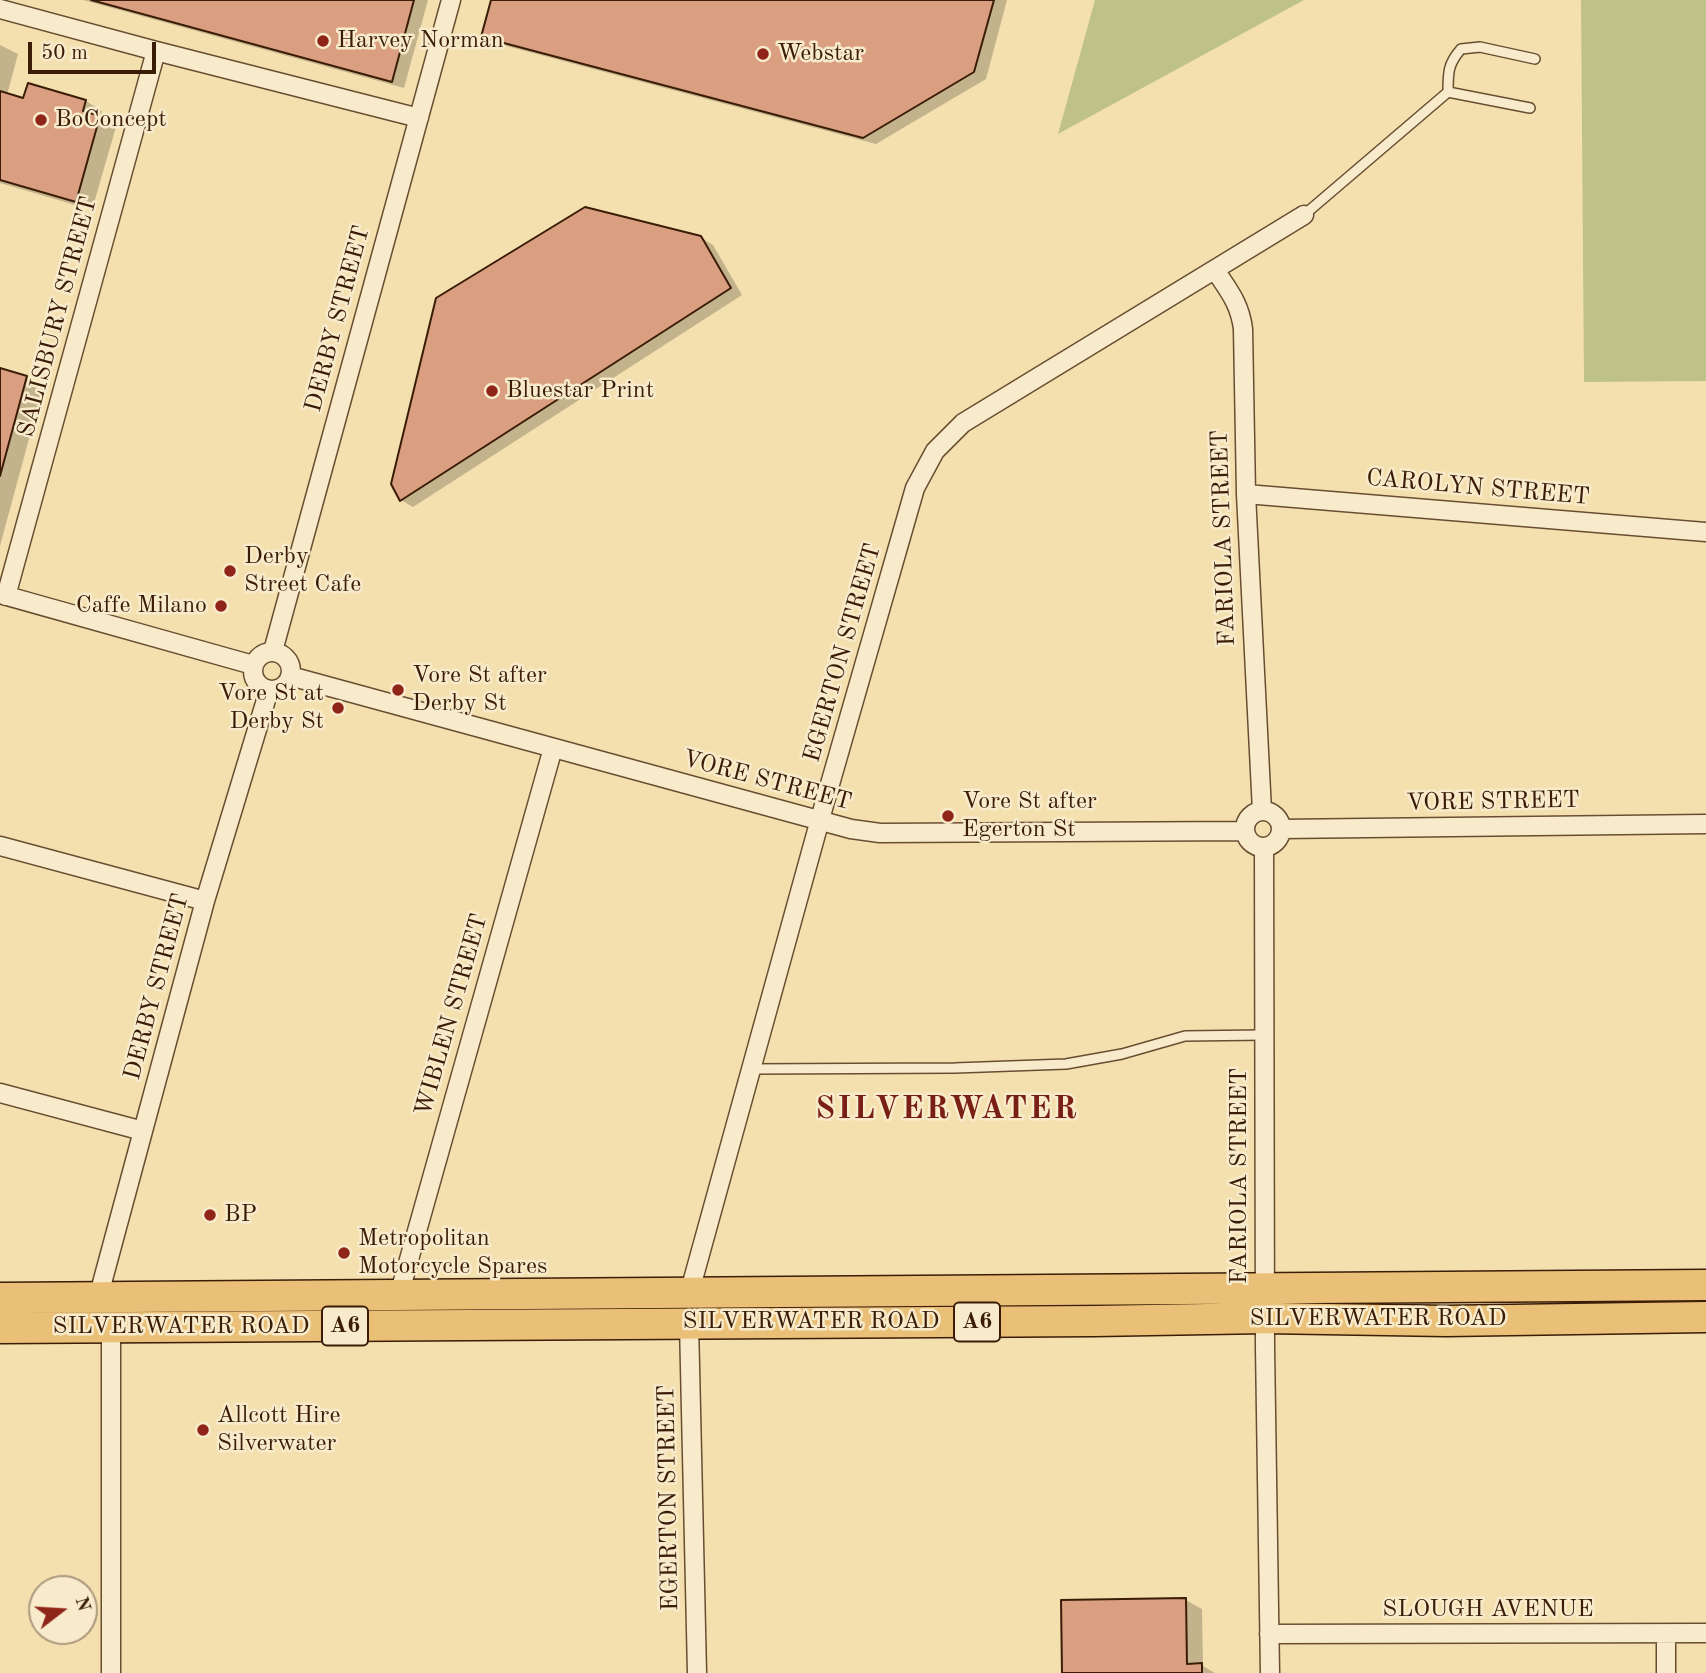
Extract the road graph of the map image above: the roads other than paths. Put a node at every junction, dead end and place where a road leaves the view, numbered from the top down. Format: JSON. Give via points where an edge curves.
{"nodes":[{"id":1,"x":451,"y":0,"type":"edge"},
{"id":2,"x":0,"y":9,"type":"edge"},
{"id":3,"x":156,"y":51,"type":"junction"},
{"id":4,"x":1535,"y":59,"type":"dead end"},
{"id":5,"x":1448,"y":92,"type":"junction"},
{"id":6,"x":1530,"y":108,"type":"dead end"},
{"id":7,"x":419,"y":118,"type":"junction"},
{"id":8,"x":1304,"y":215,"type":"joint"},
{"id":9,"x":1215,"y":270,"type":"junction"},
{"id":10,"x":1246,"y":494,"type":"junction"},
{"id":11,"x":1706,"y":532,"type":"edge"},
{"id":12,"x":3,"y":595,"type":"edge"},
{"id":13,"x":273,"y":652,"type":"junction"},
{"id":14,"x":254,"y":664,"type":"junction"},
{"id":15,"x":290,"y":676,"type":"junction"},
{"id":16,"x":269,"y":690,"type":"junction"},
{"id":17,"x":553,"y":748,"type":"junction"},
{"id":18,"x":1262,"y":811,"type":"junction"},
{"id":19,"x":820,"y":821,"type":"junction"},
{"id":20,"x":1706,"y":824,"type":"edge"},
{"id":21,"x":1281,"y":829,"type":"junction"},
{"id":22,"x":1245,"y":831,"type":"junction"},
{"id":23,"x":0,"y":846,"type":"edge"},
{"id":24,"x":1264,"y":848,"type":"junction"},
{"id":25,"x":205,"y":901,"type":"junction"},
{"id":26,"x":1264,"y":1035,"type":"junction"},
{"id":27,"x":752,"y":1069,"type":"junction"},
{"id":28,"x":0,"y":1093,"type":"edge"},
{"id":29,"x":143,"y":1131,"type":"junction"},
{"id":30,"x":1706,"y":1285,"type":"edge"},
{"id":31,"x":1265,"y":1288,"type":"junction"},
{"id":32,"x":399,"y":1295,"type":"junction"},
{"id":33,"x":0,"y":1298,"type":"edge"},
{"id":34,"x":98,"y":1298,"type":"junction"},
{"id":35,"x":689,"y":1308,"type":"junction"},
{"id":36,"x":1706,"y":1317,"type":"edge"},
{"id":37,"x":1265,"y":1318,"type":"junction"},
{"id":38,"x":0,"y":1328,"type":"edge"},
{"id":39,"x":111,"y":1328,"type":"junction"},
{"id":40,"x":1706,"y":1633,"type":"edge"},
{"id":41,"x":1269,"y":1634,"type":"junction"},
{"id":42,"x":1666,"y":1634,"type":"junction"},
{"id":43,"x":111,"y":1673,"type":"edge"},
{"id":44,"x":697,"y":1673,"type":"edge"},
{"id":45,"x":1270,"y":1673,"type":"edge"},
{"id":46,"x":1666,"y":1673,"type":"edge"}],
"edges":[{"from":1,"to":7,"type":"street","name":"DERBY STREET"},
{"from":2,"to":3,"type":"street"},
{"from":3,"to":7,"type":"street"},
{"from":3,"to":12,"type":"street","name":"SALISBURY STREET"},
{"from":4,"to":5,"type":"lane","via":[[1480,47],[1461,49],[1451,61]]},
{"from":5,"to":6,"type":"lane"},
{"from":5,"to":8,"type":"lane"},
{"from":7,"to":13,"type":"street","name":"DERBY STREET"},
{"from":8,"to":9,"type":"street","name":"EGERTON STREET"},
{"from":9,"to":10,"type":"street","name":"FARIOLA STREET","via":[[1236,301],[1243,329]]},
{"from":9,"to":19,"type":"street","name":"EGERTON STREET","via":[[963,424],[935,451],[915,488]]},
{"from":10,"to":11,"type":"street","name":"CAROLYN STREET"},
{"from":10,"to":18,"type":"street","name":"FARIOLA STREET"},
{"from":12,"to":14,"type":"street"},
{"from":13,"to":14,"type":"street","via":[[261,654]]},
{"from":13,"to":15,"type":"street","via":[[288,660]]},
{"from":14,"to":16,"type":"street","via":[[255,681]]},
{"from":15,"to":16,"type":"street","via":[[285,686]]},
{"from":15,"to":17,"type":"street","name":"VORE STREET"},
{"from":16,"to":25,"type":"street","name":"DERBY STREET"},
{"from":17,"to":19,"type":"street","name":"VORE STREET"},
{"from":17,"to":32,"type":"street","name":"WIBLEN STREET"},
{"from":18,"to":21,"type":"street","via":[[1273,814]]},
{"from":18,"to":22,"type":"street","via":[[1247,819]]},
{"from":19,"to":22,"type":"street","name":"VORE STREET","via":[[880,833]]},
{"from":19,"to":27,"type":"street","name":"EGERTON STREET"},
{"from":20,"to":21,"type":"street","name":"VORE STREET"},
{"from":21,"to":24,"type":"street","via":[[1278,840]]},
{"from":22,"to":24,"type":"street","via":[[1253,845]]},
{"from":23,"to":25,"type":"street"},
{"from":24,"to":26,"type":"street","name":"FARIOLA STREET"},
{"from":25,"to":29,"type":"street","name":"DERBY STREET"},
{"from":26,"to":27,"type":"lane","via":[[1185,1036],[1066,1064]]},
{"from":26,"to":31,"type":"street","name":"FARIOLA STREET"},
{"from":27,"to":35,"type":"street","name":"EGERTON STREET"},
{"from":28,"to":29,"type":"street"},
{"from":29,"to":34,"type":"street","name":"DERBY STREET"},
{"from":30,"to":31,"type":"highway","name":"SILVERWATER ROAD","number":"A6"},
{"from":31,"to":35,"type":"highway","name":"SILVERWATER ROAD","number":"A6"},
{"from":31,"to":37,"type":"street","name":"FARIOLA STREET"},
{"from":32,"to":34,"type":"highway","name":"SILVERWATER ROAD","number":"A6"},
{"from":32,"to":35,"type":"highway","name":"SILVERWATER ROAD","number":"A6"},
{"from":33,"to":34,"type":"highway","name":"SILVERWATER ROAD","number":"A6"},
{"from":35,"to":37,"type":"highway","name":"SILVERWATER ROAD","number":"A6","via":[[1080,1321]]},
{"from":35,"to":39,"type":"highway","name":"SILVERWATER ROAD","number":"A6"},
{"from":35,"to":44,"type":"street","name":"EGERTON STREET"},
{"from":36,"to":37,"type":"highway","name":"SILVERWATER ROAD","number":"A6"},
{"from":37,"to":41,"type":"street","name":"FARIOLA STREET"},
{"from":38,"to":39,"type":"highway","name":"SILVERWATER ROAD","number":"A6"},
{"from":39,"to":43,"type":"street"},
{"from":40,"to":42,"type":"street","name":"SLOUGH AVENUE"},
{"from":41,"to":42,"type":"street","name":"SLOUGH AVENUE"},
{"from":41,"to":45,"type":"street","name":"FARIOLA STREET"},
{"from":42,"to":46,"type":"street"}]}
